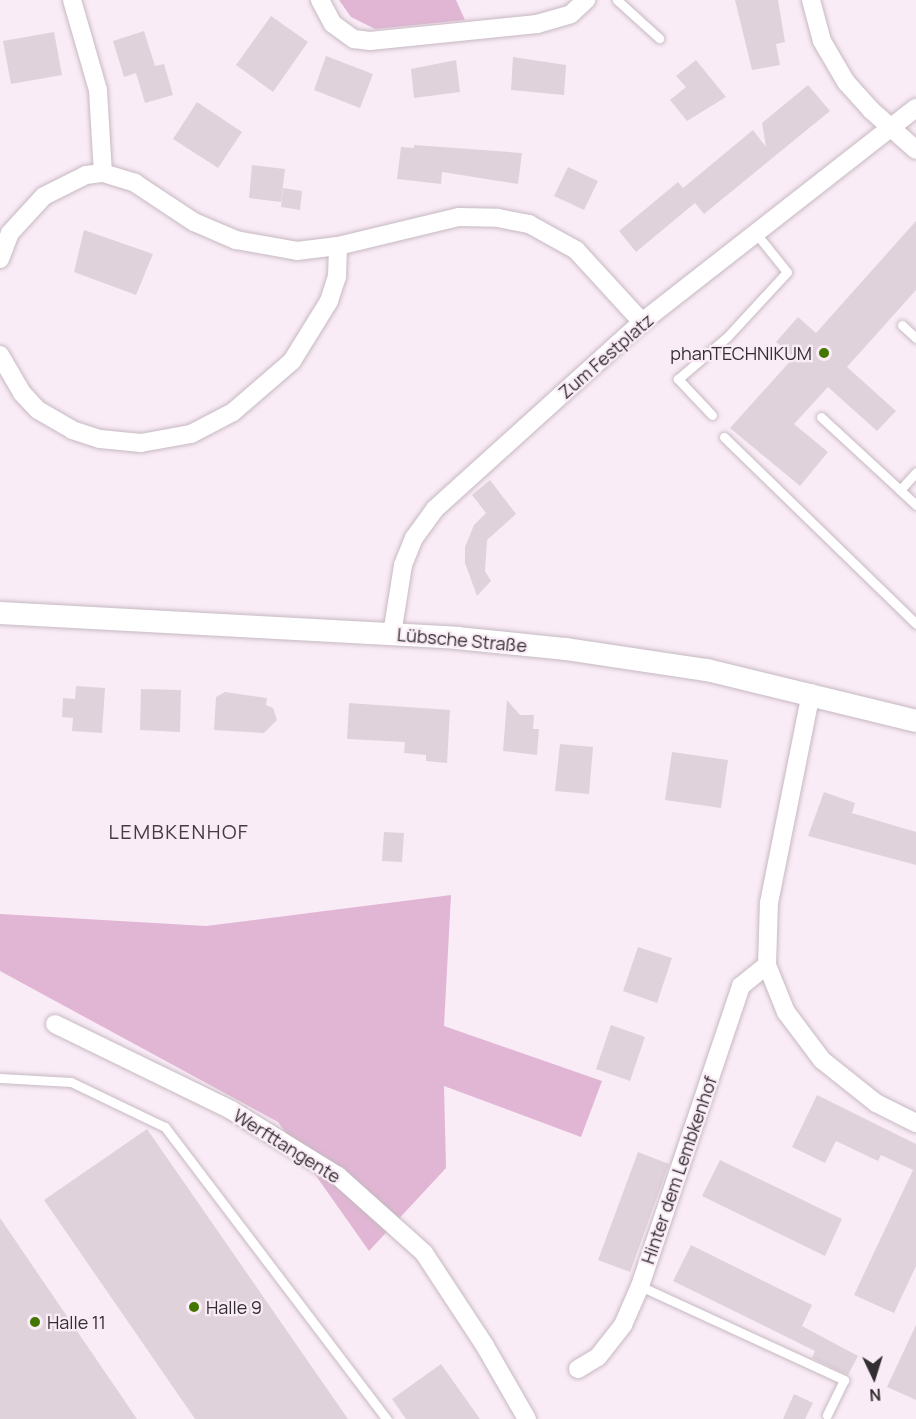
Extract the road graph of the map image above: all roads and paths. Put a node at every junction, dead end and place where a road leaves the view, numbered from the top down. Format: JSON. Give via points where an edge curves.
{"nodes":[{"id":1,"x":72,"y":0,"type":"edge"},
{"id":2,"x":321,"y":0,"type":"edge"},
{"id":3,"x":586,"y":0,"type":"edge"},
{"id":4,"x":617,"y":0,"type":"edge"},
{"id":5,"x":811,"y":0,"type":"edge"},
{"id":6,"x":659,"y":38,"type":"dead end"},
{"id":7,"x":916,"y":108,"type":"edge"},
{"id":8,"x":891,"y":128,"type":"junction"},
{"id":9,"x":916,"y":150,"type":"edge"},
{"id":10,"x":103,"y":173,"type":"junction"},
{"id":11,"x":754,"y":231,"type":"junction"},
{"id":12,"x":338,"y":246,"type":"junction"},
{"id":13,"x":0,"y":260,"type":"edge"},
{"id":14,"x":642,"y":322,"type":"junction"},
{"id":15,"x":902,"y":325,"type":"dead end"},
{"id":16,"x":916,"y":338,"type":"edge"},
{"id":17,"x":0,"y":355,"type":"edge"},
{"id":18,"x":712,"y":415,"type":"dead end"},
{"id":19,"x":821,"y":417,"type":"dead end"},
{"id":20,"x":724,"y":437,"type":"dead end"},
{"id":21,"x":916,"y":472,"type":"edge"},
{"id":22,"x":900,"y":490,"type":"junction"},
{"id":23,"x":916,"y":505,"type":"edge"},
{"id":24,"x":0,"y":613,"type":"edge"},
{"id":25,"x":916,"y":624,"type":"edge"},
{"id":26,"x":392,"y":634,"type":"junction"},
{"id":27,"x":811,"y":693,"type":"junction"},
{"id":28,"x":916,"y":721,"type":"edge"},
{"id":29,"x":767,"y":965,"type":"junction"},
{"id":30,"x":55,"y":1024,"type":"dead end"},
{"id":31,"x":0,"y":1078,"type":"edge"},
{"id":32,"x":916,"y":1123,"type":"edge"},
{"id":33,"x":640,"y":1286,"type":"junction"},
{"id":34,"x":578,"y":1369,"type":"dead end"},
{"id":35,"x":827,"y":1415,"type":"dead end"},
{"id":36,"x":387,"y":1419,"type":"edge"},
{"id":37,"x":527,"y":1419,"type":"edge"}],
"edges":[{"from":1,"to":10,"type":"street","via":[[98,90]]},
{"from":2,"to":3,"type":"street","via":[[333,24],[354,39],[370,41],[537,24],[571,14]]},
{"from":4,"to":6,"type":"lane"},
{"from":5,"to":8,"type":"street","via":[[830,60],[860,99]]},
{"from":7,"to":8,"type":"street","name":"Zum Festplatz"},
{"from":8,"to":9,"type":"street"},
{"from":8,"to":11,"type":"street","name":"Zum Festplatz"},
{"from":10,"to":12,"type":"street","via":[[135,183],[195,222],[236,240],[297,251]]},
{"from":10,"to":13,"type":"street","via":[[86,175],[45,196],[10,233]]},
{"from":11,"to":14,"type":"street","name":"Zum Festplatz"},
{"from":11,"to":18,"type":"lane","via":[[787,272],[727,337],[678,380]]},
{"from":12,"to":14,"type":"street","via":[[459,217],[529,224],[576,250]]},
{"from":12,"to":17,"type":"street","via":[[337,277],[329,302],[292,361],[233,412],[191,434],[141,443],[100,439],[72,430],[38,410],[22,393]]},
{"from":14,"to":26,"type":"street","name":"Zum Festplatz","via":[[435,508],[414,538],[403,565]]},
{"from":15,"to":16,"type":"lane"},
{"from":19,"to":22,"type":"lane"},
{"from":20,"to":25,"type":"lane"},
{"from":21,"to":22,"type":"lane"},
{"from":22,"to":23,"type":"lane"},
{"from":24,"to":26,"type":"street","name":"Lübsche Straße"},
{"from":26,"to":27,"type":"street","name":"Lübsche Straße","via":[[566,649],[707,670]]},
{"from":27,"to":28,"type":"street","name":"Lübsche Straße"},
{"from":27,"to":29,"type":"street","via":[[769,903]]},
{"from":29,"to":32,"type":"street","via":[[786,1012],[822,1060],[876,1103]]},
{"from":29,"to":33,"type":"street","name":"Hinter dem Lembkenhof","via":[[741,986]]},
{"from":30,"to":37,"type":"street","name":"Werfttangente","via":[[231,1110],[338,1176],[423,1253],[485,1346]]},
{"from":31,"to":36,"type":"lane","via":[[71,1082],[165,1127]]},
{"from":33,"to":34,"type":"street","name":"Hinter dem Lembkenhof","via":[[623,1325],[598,1357]]},
{"from":33,"to":35,"type":"lane","via":[[844,1380]]}]}
